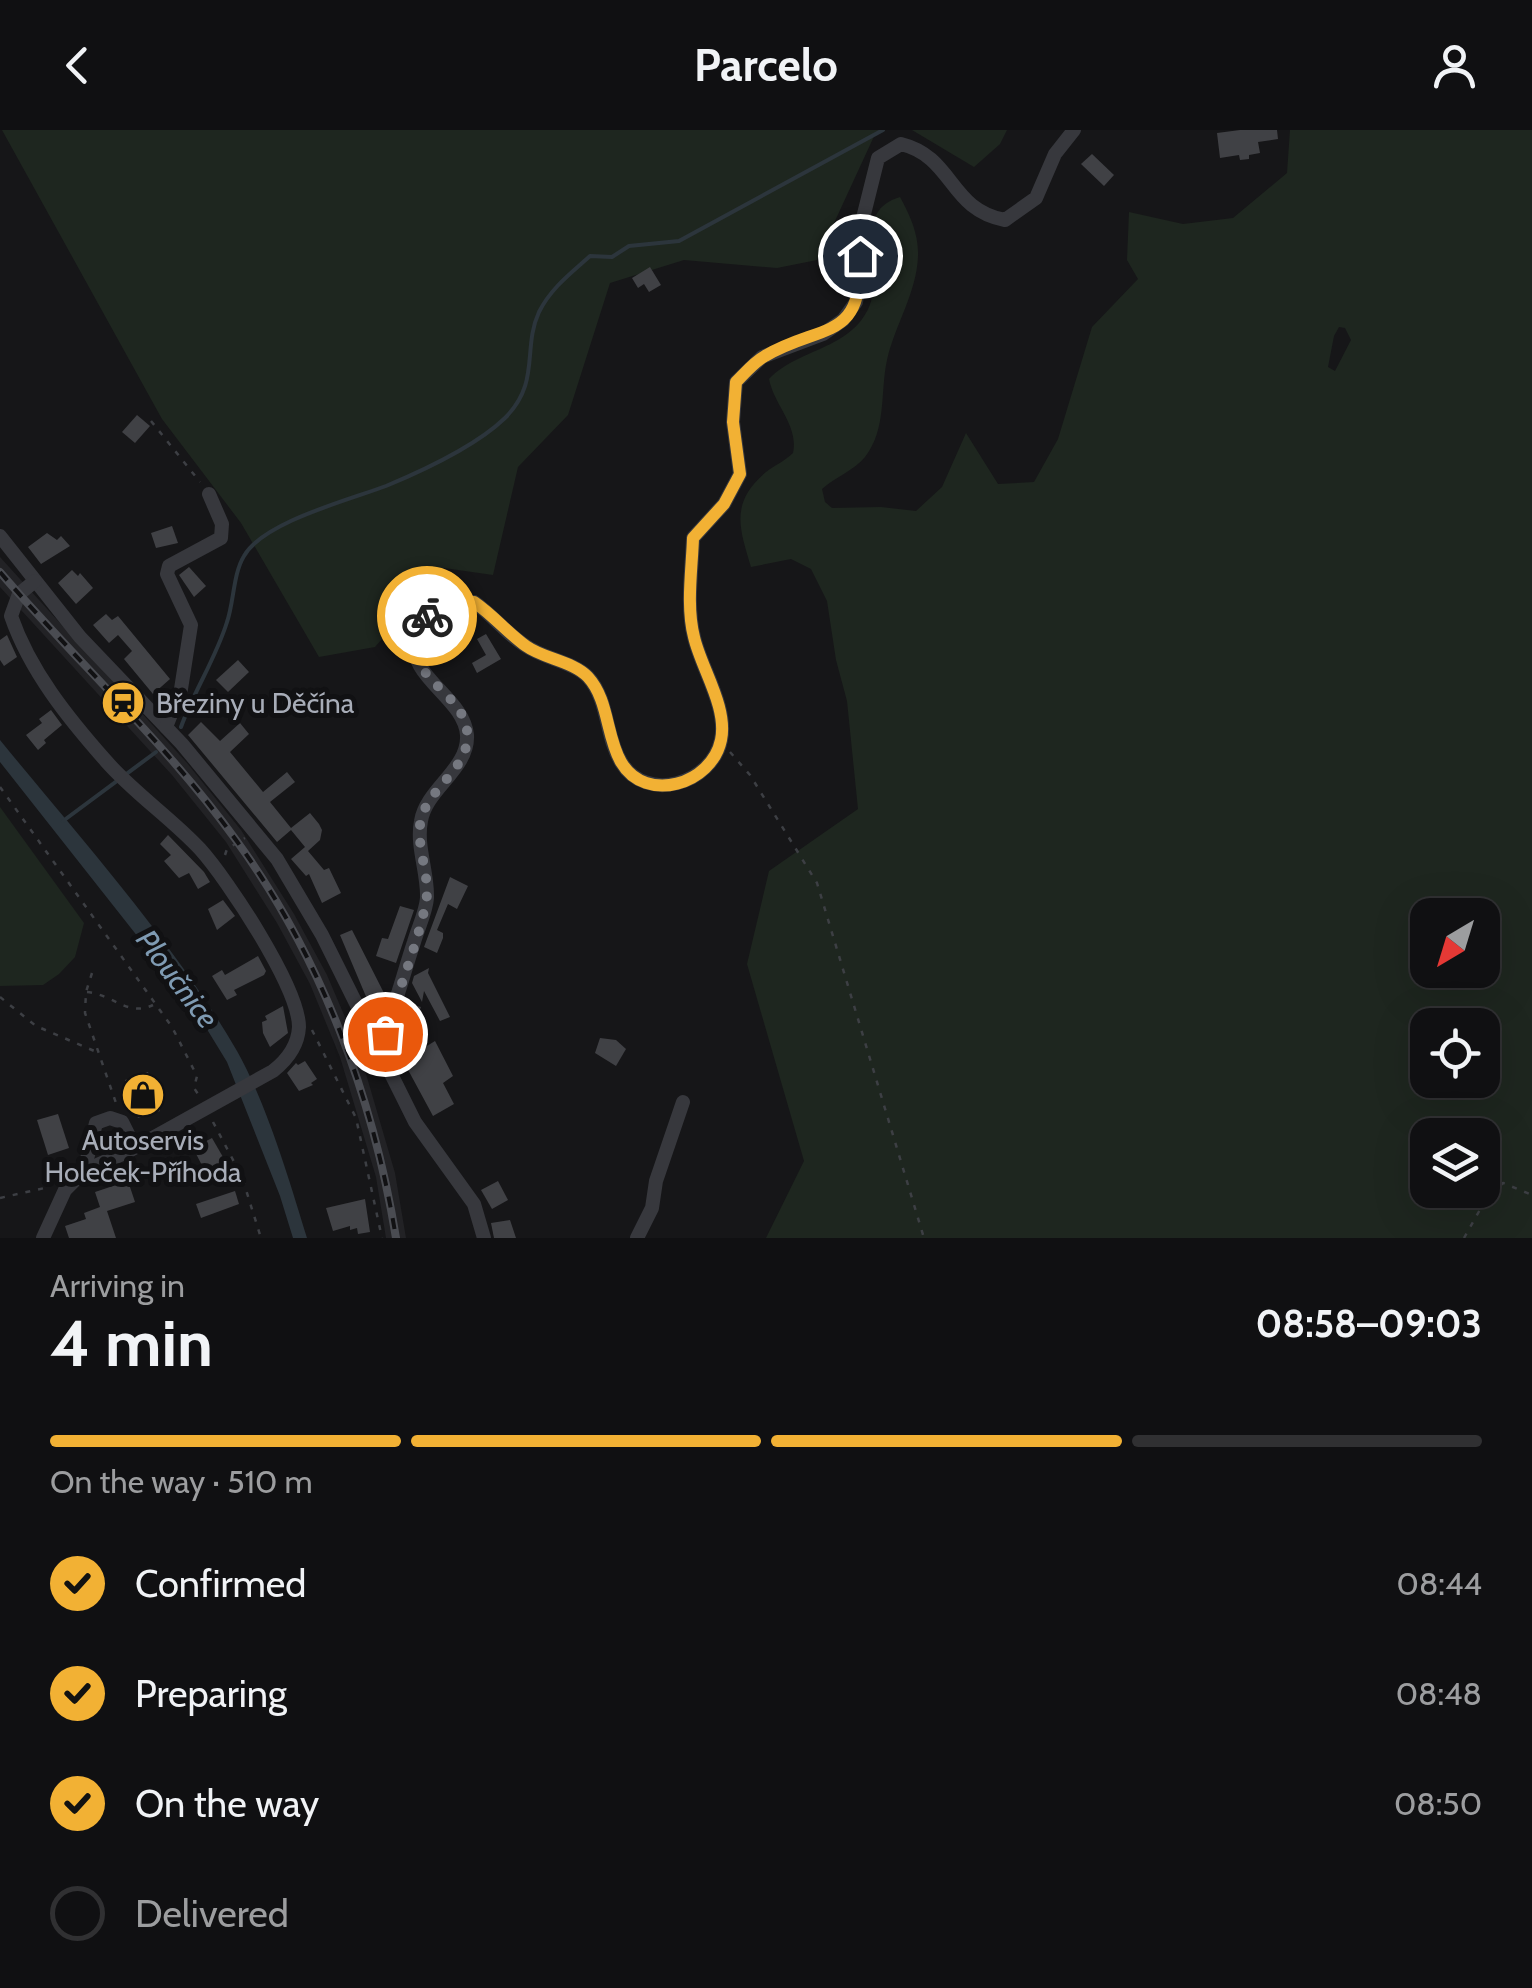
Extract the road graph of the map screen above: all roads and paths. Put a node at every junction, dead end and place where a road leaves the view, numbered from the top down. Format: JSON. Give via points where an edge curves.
{"nodes":[{"id":1,"x":1074,"y":130,"type":"edge"},
{"id":2,"x":151,"y":421,"type":"dead end"},
{"id":3,"x":209,"y":494,"type":"joint"},
{"id":4,"x":0,"y":536,"type":"edge"},
{"id":5,"x":35,"y":581,"type":"junction"},
{"id":6,"x":166,"y":727,"type":"junction"},
{"id":7,"x":721,"y":741,"type":"junction"},
{"id":8,"x":0,"y":787,"type":"edge"},
{"id":9,"x":254,"y":832,"type":"junction"},
{"id":10,"x":221,"y":875,"type":"junction"},
{"id":11,"x":92,"y":974,"type":"dead end"},
{"id":12,"x":86,"y":992,"type":"junction"},
{"id":13,"x":0,"y":997,"type":"edge"},
{"id":14,"x":154,"y":1004,"type":"junction"},
{"id":15,"x":298,"y":1014,"type":"junction"},
{"id":16,"x":378,"y":1051,"type":"junction"},
{"id":17,"x":101,"y":1053,"type":"junction"},
{"id":18,"x":683,"y":1102,"type":"dead end"},
{"id":19,"x":211,"y":1106,"type":"junction"},
{"id":20,"x":122,"y":1122,"type":"junction"},
{"id":21,"x":129,"y":1151,"type":"junction"},
{"id":22,"x":84,"y":1170,"type":"junction"},
{"id":23,"x":70,"y":1183,"type":"junction"},
{"id":24,"x":1532,"y":1195,"type":"edge"},
{"id":25,"x":0,"y":1198,"type":"edge"},
{"id":26,"x":42,"y":1238,"type":"edge"},
{"id":27,"x":261,"y":1238,"type":"edge"},
{"id":28,"x":382,"y":1238,"type":"edge"},
{"id":29,"x":484,"y":1238,"type":"edge"},
{"id":30,"x":637,"y":1238,"type":"edge"},
{"id":31,"x":924,"y":1238,"type":"edge"},
{"id":32,"x":1464,"y":1238,"type":"edge"}],
"edges":[{"from":1,"to":7,"type":"street","via":[[1036,198],[1005,220],[970,206],[921,149],[901,144],[878,158],[859,234],[856,302],[823,334],[762,357],[736,382],[740,474],[693,538],[693,634],[722,721]]},
{"from":2,"to":3,"type":"path"},
{"from":3,"to":6,"type":"street","via":[[222,524],[220,538],[169,566],[167,574],[191,626],[181,689]]},
{"from":4,"to":5,"type":"street"},
{"from":5,"to":6,"type":"street"},
{"from":5,"to":10,"type":"street","via":[[19,594],[11,616],[48,688],[123,778]]},
{"from":6,"to":9,"type":"street"},
{"from":7,"to":16,"type":"street","via":[[700,773],[658,787],[640,780],[621,763],[586,674],[528,648],[474,602],[440,604],[415,634],[414,651],[455,707],[467,742],[426,803],[420,824],[427,899]]},
{"from":7,"to":31,"type":"path","via":[[817,883]]},
{"from":8,"to":14,"type":"path"},
{"from":9,"to":10,"type":"path","via":[[227,849]]},
{"from":9,"to":16,"type":"street","via":[[322,935]]},
{"from":10,"to":15,"type":"street"},
{"from":11,"to":12,"type":"path"},
{"from":12,"to":14,"type":"path","via":[[136,1010]]},
{"from":12,"to":17,"type":"path","via":[[84,1013]]},
{"from":13,"to":17,"type":"path","via":[[36,1026]]},
{"from":14,"to":19,"type":"path","via":[[197,1076],[194,1088]]},
{"from":15,"to":19,"type":"street","via":[[296,1042],[284,1062]]},
{"from":15,"to":28,"type":"path","via":[[356,1118]]},
{"from":16,"to":29,"type":"street","via":[[416,1122],[474,1204]]},
{"from":17,"to":20,"type":"path"},
{"from":18,"to":30,"type":"street"},
{"from":19,"to":21,"type":"street"},
{"from":19,"to":27,"type":"path"},
{"from":20,"to":21,"type":"street"},
{"from":20,"to":22,"type":"street","via":[[96,1123]]},
{"from":21,"to":22,"type":"street"},
{"from":22,"to":23,"type":"street"},
{"from":23,"to":25,"type":"path"},
{"from":23,"to":26,"type":"street"},
{"from":24,"to":32,"type":"path","via":[[1502,1183]]}]}
